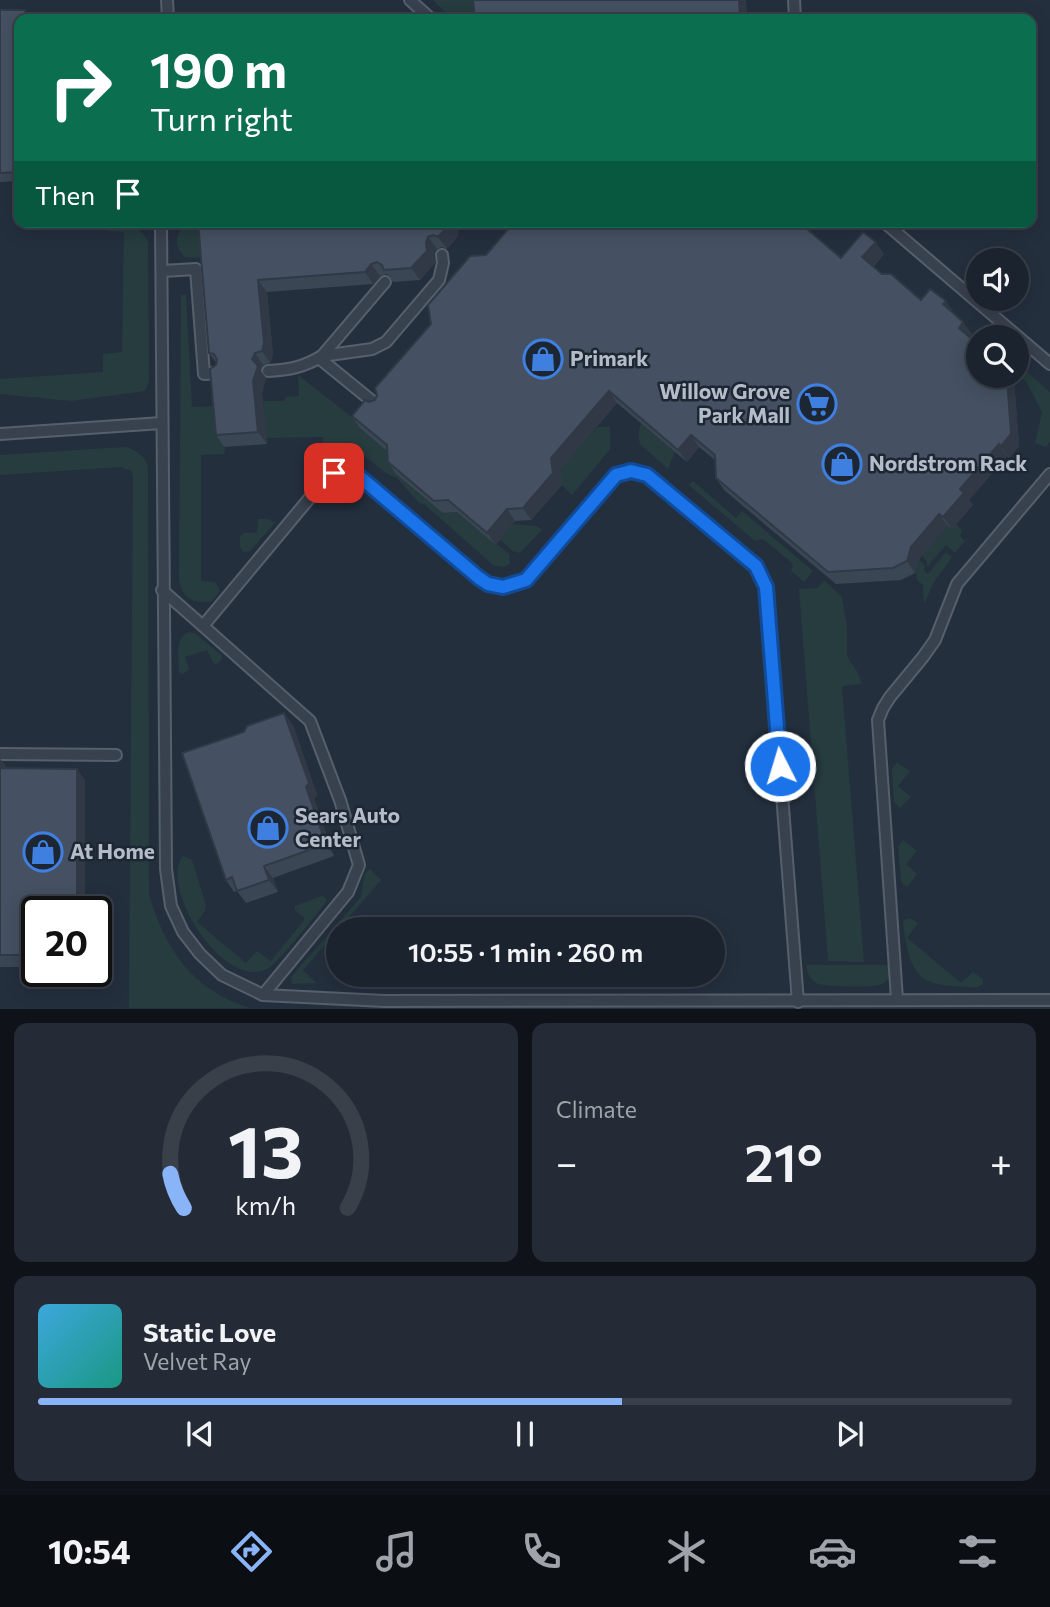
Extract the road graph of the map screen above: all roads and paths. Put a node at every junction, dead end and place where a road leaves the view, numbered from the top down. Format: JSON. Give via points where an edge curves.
{"nodes":[{"id":1,"x":410,"y":0,"type":"edge"},
{"id":2,"x":425,"y":14,"type":"edge"},
{"id":3,"x":161,"y":228,"type":"edge"},
{"id":4,"x":891,"y":228,"type":"edge"},
{"id":5,"x":442,"y":255,"type":"edge"},
{"id":6,"x":209,"y":268,"type":"edge"},
{"id":7,"x":196,"y":269,"type":"junction"},
{"id":8,"x":162,"y":271,"type":"junction"},
{"id":9,"x":385,"y":282,"type":"edge"},
{"id":10,"x":214,"y":321,"type":"edge"},
{"id":11,"x":200,"y":322,"type":"junction"},
{"id":12,"x":321,"y":357,"type":"junction"},
{"id":13,"x":1050,"y":364,"type":"edge"},
{"id":14,"x":268,"y":371,"type":"dead end"},
{"id":15,"x":218,"y":373,"type":"edge"},
{"id":16,"x":379,"y":405,"type":"edge"},
{"id":17,"x":162,"y":423,"type":"junction"},
{"id":18,"x":0,"y":434,"type":"edge"},
{"id":19,"x":1050,"y":474,"type":"edge"},
{"id":20,"x":162,"y":590,"type":"junction"},
{"id":21,"x":203,"y":626,"type":"junction"},
{"id":22,"x":0,"y":754,"type":"edge"},
{"id":23,"x":116,"y":755,"type":"dead end"},
{"id":24,"x":264,"y":995,"type":"junction"},
{"id":25,"x":897,"y":999,"type":"junction"},
{"id":26,"x":1050,"y":1000,"type":"edge"},
{"id":27,"x":798,"y":1002,"type":"junction"}],
"edges":[{"from":1,"to":2,"type":"lane"},
{"from":3,"to":8,"type":"lane"},
{"from":4,"to":13,"type":"lane"},
{"from":5,"to":12,"type":"lane","via":[[439,280],[386,342],[372,349]]},
{"from":6,"to":7,"type":"lane"},
{"from":7,"to":8,"type":"lane"},
{"from":7,"to":11,"type":"lane"},
{"from":8,"to":17,"type":"lane"},
{"from":9,"to":12,"type":"lane"},
{"from":10,"to":11,"type":"lane"},
{"from":11,"to":15,"type":"lane","via":[[204,374]]},
{"from":12,"to":14,"type":"lane","via":[[292,369]]},
{"from":12,"to":16,"type":"lane"},
{"from":17,"to":18,"type":"lane"},
{"from":17,"to":20,"type":"lane"},
{"from":19,"to":25,"type":"lane","via":[[957,584],[934,640],[878,720]]},
{"from":20,"to":21,"type":"lane"},
{"from":20,"to":24,"type":"lane","via":[[166,869],[171,906],[200,954],[222,975]]},
{"from":21,"to":24,"type":"lane","via":[[310,722],[341,800],[359,865],[348,892]]},
{"from":21,"to":27,"type":"lane","via":[[334,473],[346,471],[360,477],[479,578],[503,587],[526,580],[616,475],[631,471],[647,475],[756,566],[766,587]]},
{"from":22,"to":23,"type":"lane"},
{"from":24,"to":27,"type":"lane","via":[[384,1001]]},
{"from":25,"to":26,"type":"lane"},
{"from":25,"to":27,"type":"lane"}]}
